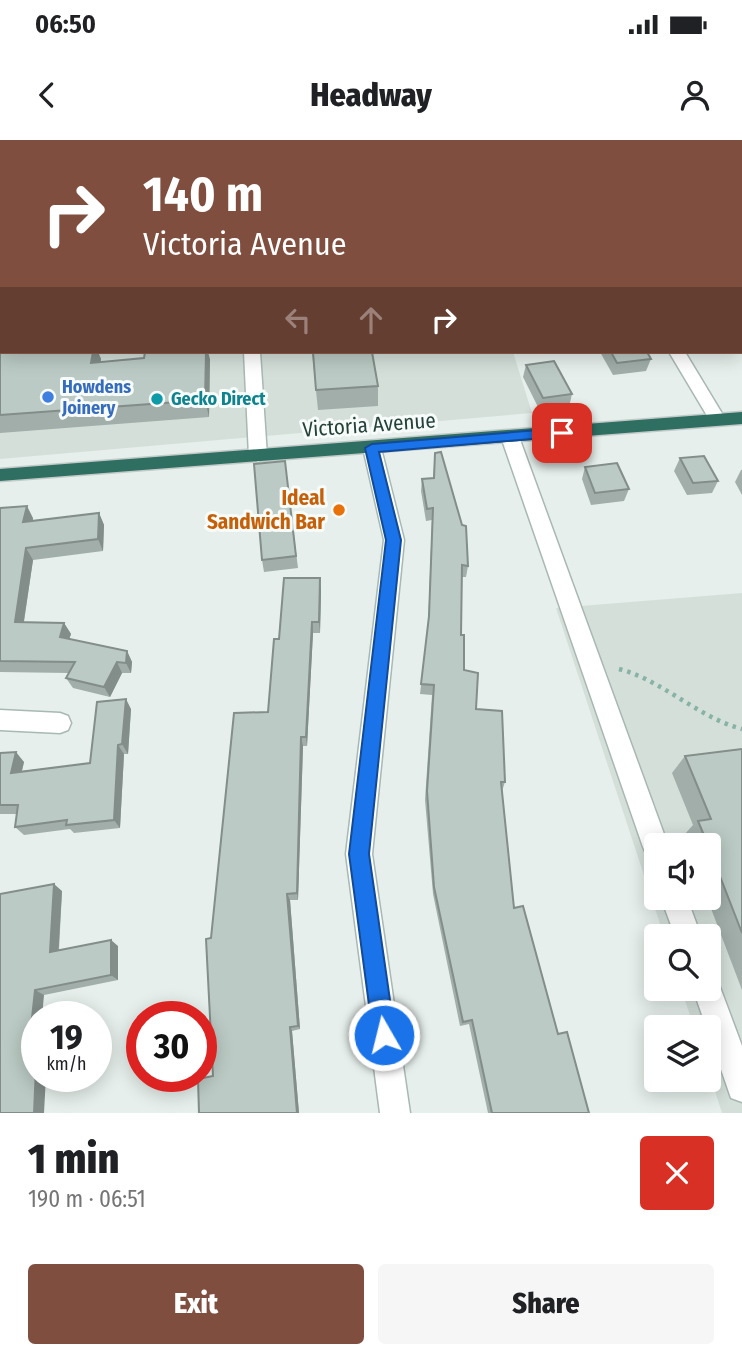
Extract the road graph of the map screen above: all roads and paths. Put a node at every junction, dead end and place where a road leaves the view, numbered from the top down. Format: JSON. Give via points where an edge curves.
{"nodes":[{"id":1,"x":252,"y":354,"type":"edge"},
{"id":2,"x":678,"y":354,"type":"edge"},
{"id":3,"x":742,"y":418,"type":"edge"},
{"id":4,"x":718,"y":420,"type":"junction"},
{"id":5,"x":510,"y":437,"type":"junction"},
{"id":6,"x":372,"y":448,"type":"junction"},
{"id":7,"x":258,"y":456,"type":"junction"},
{"id":8,"x":0,"y":475,"type":"edge"},
{"id":9,"x":593,"y":671,"type":"junction"},
{"id":10,"x":0,"y":720,"type":"edge"},
{"id":11,"x":60,"y":723,"type":"dead end"},
{"id":12,"x":742,"y":729,"type":"edge"},
{"id":13,"x":651,"y":833,"type":"edge"},
{"id":14,"x":711,"y":1001,"type":"edge"},
{"id":15,"x":742,"y":1087,"type":"edge"},
{"id":16,"x":395,"y":1113,"type":"edge"}],
"edges":[{"from":1,"to":7,"type":"street"},
{"from":2,"to":4,"type":"street"},
{"from":3,"to":4,"type":"highway","name":"Victoria Avenue"},
{"from":4,"to":5,"type":"highway","name":"Victoria Avenue"},
{"from":5,"to":6,"type":"highway","name":"Victoria Avenue"},
{"from":5,"to":9,"type":"street"},
{"from":6,"to":7,"type":"highway","name":"Victoria Avenue"},
{"from":6,"to":16,"type":"street","via":[[394,540],[359,854]]},
{"from":7,"to":8,"type":"highway","name":"Victoria Avenue"},
{"from":9,"to":12,"type":"path","via":[[623,670]]},
{"from":9,"to":13,"type":"street"},
{"from":10,"to":11,"type":"street"},
{"from":14,"to":15,"type":"street"}]}
